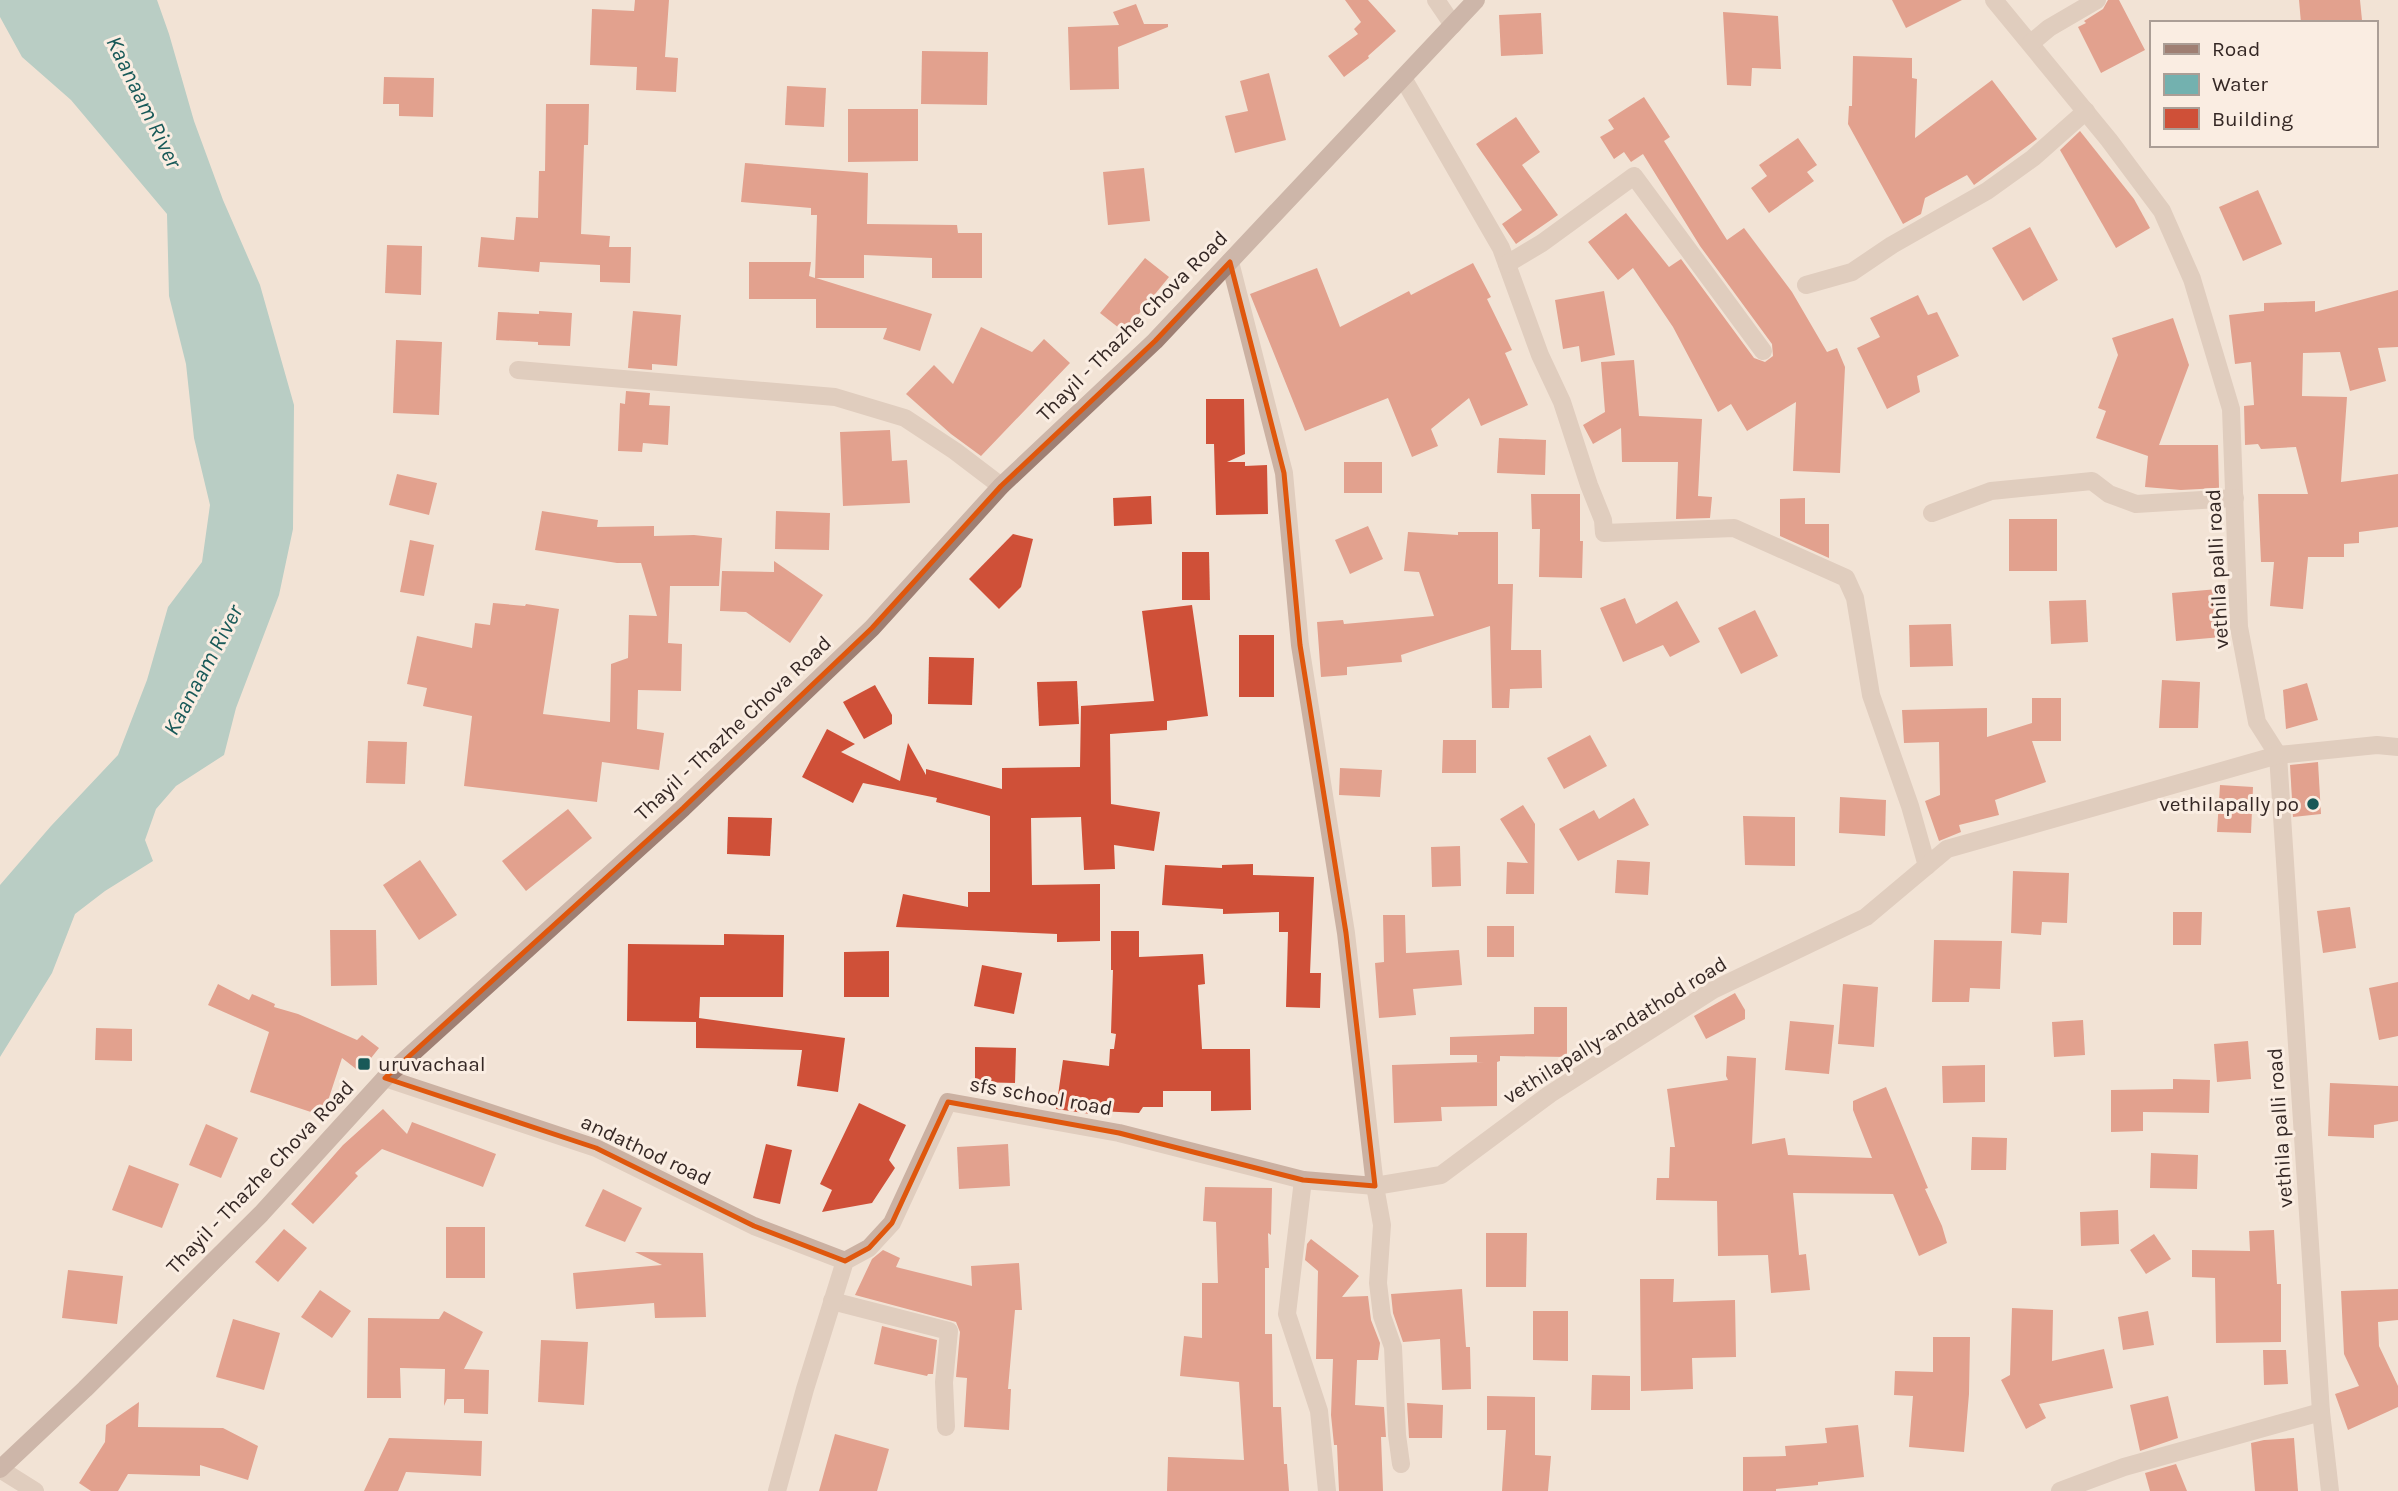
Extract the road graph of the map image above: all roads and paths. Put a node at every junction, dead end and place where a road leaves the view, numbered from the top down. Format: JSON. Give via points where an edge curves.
{"nodes":[{"id":1,"x":1436,"y":0,"type":"edge"},
{"id":2,"x":1476,"y":0,"type":"edge"},
{"id":3,"x":1994,"y":0,"type":"edge"},
{"id":4,"x":2097,"y":0,"type":"edge"},
{"id":5,"x":1453,"y":25,"type":"junction"},
{"id":6,"x":2031,"y":43,"type":"junction"},
{"id":7,"x":1403,"y":78,"type":"junction"},
{"id":8,"x":2086,"y":111,"type":"junction"},
{"id":9,"x":1230,"y":262,"type":"junction"},
{"id":10,"x":1507,"y":264,"type":"junction"},
{"id":11,"x":1806,"y":285,"type":"dead end"},
{"id":12,"x":1763,"y":351,"type":"dead end"},
{"id":13,"x":518,"y":370,"type":"dead end"},
{"id":14,"x":1000,"y":486,"type":"junction"},
{"id":15,"x":2235,"y":498,"type":"junction"},
{"id":16,"x":1932,"y":513,"type":"dead end"},
{"id":17,"x":2398,"y":747,"type":"edge"},
{"id":18,"x":2278,"y":755,"type":"junction"},
{"id":19,"x":1927,"y":866,"type":"junction"},
{"id":20,"x":385,"y":1079,"type":"junction"},
{"id":21,"x":1303,"y":1180,"type":"junction"},
{"id":22,"x":1375,"y":1186,"type":"junction"},
{"id":23,"x":845,"y":1261,"type":"junction"},
{"id":24,"x":832,"y":1301,"type":"junction"},
{"id":25,"x":2321,"y":1412,"type":"junction"},
{"id":26,"x":946,"y":1427,"type":"dead end"},
{"id":27,"x":1401,"y":1464,"type":"dead end"},
{"id":28,"x":0,"y":1469,"type":"edge"},
{"id":29,"x":34,"y":1491,"type":"edge"},
{"id":30,"x":777,"y":1491,"type":"edge"},
{"id":31,"x":1327,"y":1491,"type":"edge"},
{"id":32,"x":2060,"y":1491,"type":"edge"},
{"id":33,"x":2330,"y":1491,"type":"edge"}],
"edges":[{"from":1,"to":5,"type":"street"},
{"from":2,"to":5,"type":"street","name":"Thayil - Thazhe Chova Road"},
{"from":3,"to":6,"type":"street","name":"vethila palli road"},
{"from":4,"to":6,"type":"street"},
{"from":5,"to":7,"type":"street","name":"Thayil - Thazhe Chova Road"},
{"from":6,"to":8,"type":"street","name":"vethila palli road"},
{"from":7,"to":9,"type":"street","name":"Thayil - Thazhe Chova Road"},
{"from":7,"to":10,"type":"street"},
{"from":8,"to":11,"type":"street","via":[[1987,191],[1852,272]]},
{"from":8,"to":15,"type":"street","name":"vethila palli road","via":[[2162,211],[2192,279],[2231,409]]},
{"from":9,"to":14,"type":"street","name":"Thayil - Thazhe Chova Road","via":[[1156,341]]},
{"from":9,"to":22,"type":"street","via":[[1284,473],[1300,645],[1346,933]]},
{"from":10,"to":12,"type":"street","via":[[1634,176]]},
{"from":10,"to":19,"type":"street","via":[[1562,402],[1604,520],[1604,533],[1734,528],[1846,578],[1855,598],[1871,695]]},
{"from":13,"to":14,"type":"street","via":[[835,397],[905,418]]},
{"from":14,"to":20,"type":"street","name":"Thayil - Thazhe Chova Road","via":[[872,628],[683,808]]},
{"from":15,"to":16,"type":"street","via":[[2136,503],[2109,495],[2092,481],[1991,491]]},
{"from":15,"to":18,"type":"street","name":"vethila palli road","via":[[2239,627],[2257,722]]},
{"from":17,"to":18,"type":"street","name":"vethilapally-andathod road"},
{"from":18,"to":19,"type":"street","name":"vethilapally-andathod road","via":[[1947,849]]},
{"from":18,"to":25,"type":"street","name":"vethila palli road"},
{"from":19,"to":22,"type":"street","name":"vethilapally-andathod road","via":[[1866,917],[1713,990],[1550,1094],[1441,1175]]},
{"from":20,"to":23,"type":"street","name":"andathod road","via":[[596,1148],[754,1226]]},
{"from":20,"to":28,"type":"street","name":"Thayil - Thazhe Chova Road","via":[[261,1213]]},
{"from":21,"to":22,"type":"street","name":"vethilapally-andathod road"},
{"from":21,"to":23,"type":"street","name":"sfs school road","via":[[1119,1133],[948,1102],[891,1223],[869,1248]]},
{"from":21,"to":31,"type":"street","via":[[1287,1314],[1318,1411]]},
{"from":22,"to":27,"type":"street","via":[[1382,1225],[1378,1283],[1382,1316],[1393,1347]]},
{"from":23,"to":24,"type":"street"},
{"from":24,"to":26,"type":"street","via":[[949,1331]]},
{"from":24,"to":30,"type":"street"},
{"from":25,"to":32,"type":"street","via":[[2124,1466]]},
{"from":25,"to":33,"type":"street","name":"vethila palli road"},
{"from":28,"to":29,"type":"street"}]}
